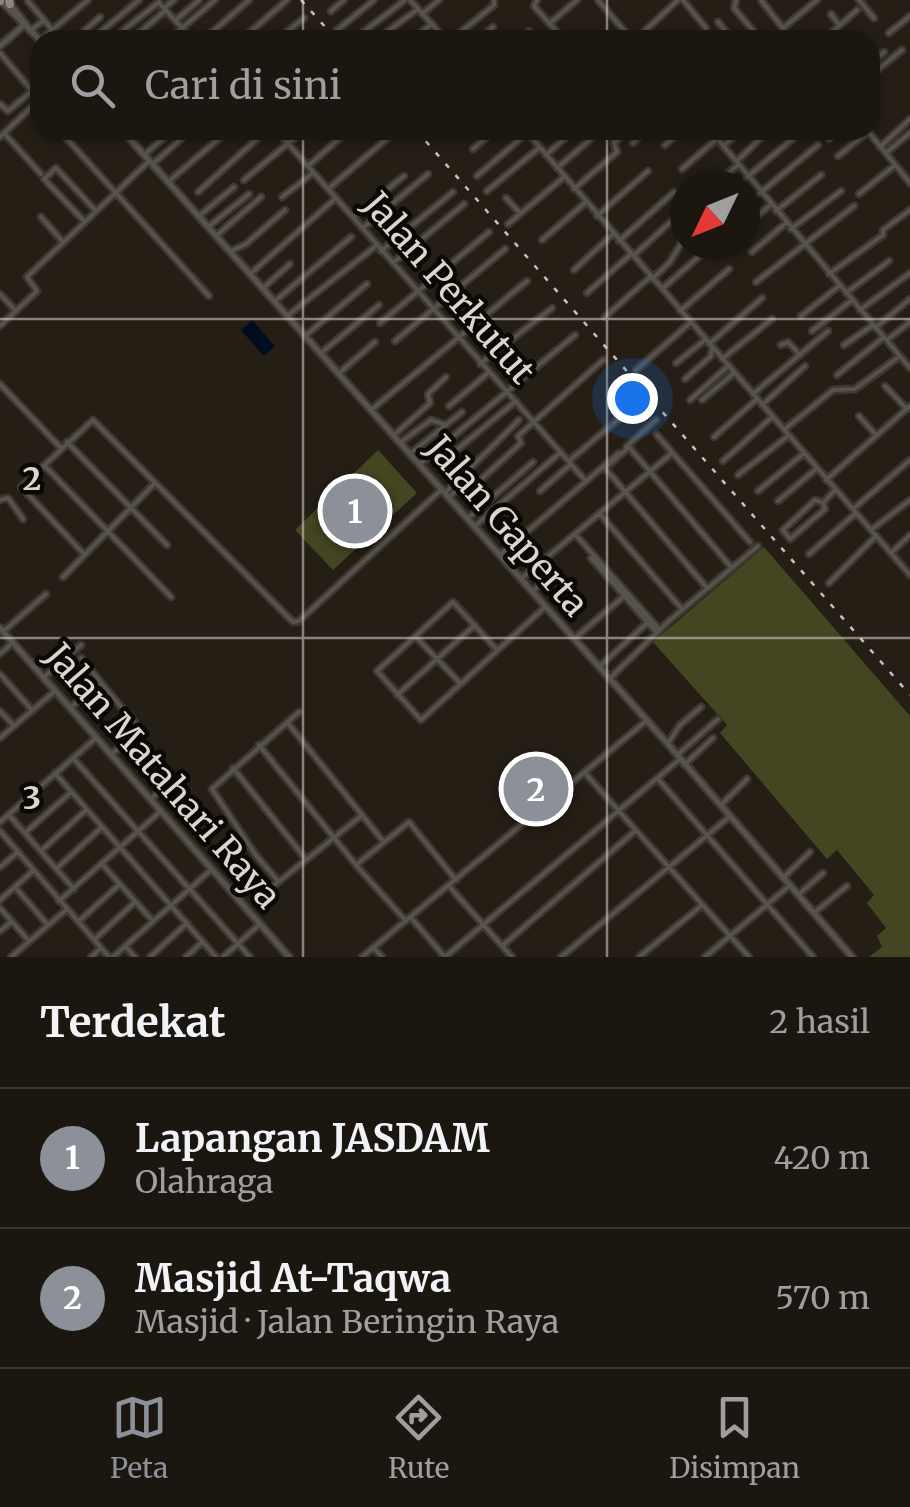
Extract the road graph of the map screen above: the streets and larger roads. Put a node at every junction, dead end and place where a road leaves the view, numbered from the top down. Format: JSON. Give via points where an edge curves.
{"nodes":[{"id":1,"x":88,"y":0,"type":"edge"},
{"id":2,"x":140,"y":0,"type":"edge"},
{"id":3,"x":174,"y":0,"type":"edge"},
{"id":4,"x":199,"y":0,"type":"edge"},
{"id":5,"x":215,"y":0,"type":"edge"},
{"id":6,"x":249,"y":0,"type":"edge"},
{"id":7,"x":286,"y":0,"type":"edge"},
{"id":8,"x":344,"y":0,"type":"edge"},
{"id":9,"x":374,"y":0,"type":"edge"},
{"id":10,"x":408,"y":0,"type":"edge"},
{"id":11,"x":438,"y":0,"type":"edge"},
{"id":12,"x":494,"y":0,"type":"edge"},
{"id":13,"x":536,"y":0,"type":"edge"},
{"id":14,"x":577,"y":0,"type":"edge"},
{"id":15,"x":598,"y":0,"type":"edge"},
{"id":16,"x":610,"y":0,"type":"edge"},
{"id":17,"x":681,"y":0,"type":"edge"},
{"id":18,"x":736,"y":0,"type":"edge"},
{"id":19,"x":761,"y":0,"type":"edge"},
{"id":20,"x":817,"y":0,"type":"edge"},
{"id":21,"x":859,"y":0,"type":"edge"},
{"id":22,"x":6,"y":1,"type":"edge"},
{"id":23,"x":28,"y":1,"type":"edge"},
{"id":24,"x":158,"y":1,"type":"edge"},
{"id":25,"x":604,"y":6,"type":"junction"},
{"id":26,"x":165,"y":9,"type":"junction"},
{"id":27,"x":857,"y":10,"type":"dead end"},
{"id":28,"x":330,"y":11,"type":"dead end"},
{"id":29,"x":420,"y":12,"type":"junction"},
{"id":30,"x":831,"y":14,"type":"dead end"},
{"id":31,"x":910,"y":16,"type":"edge"},
{"id":32,"x":100,"y":17,"type":"dead end"},
{"id":33,"x":304,"y":18,"type":"dead end"},
{"id":34,"x":874,"y":18,"type":"dead end"},
{"id":35,"x":44,"y":20,"type":"junction"},
{"id":36,"x":175,"y":20,"type":"junction"},
{"id":37,"x":718,"y":22,"type":"dead end"},
{"id":38,"x":550,"y":23,"type":"junction"},
{"id":39,"x":432,"y":24,"type":"junction"},
{"id":40,"x":839,"y":25,"type":"junction"},
{"id":41,"x":493,"y":27,"type":"dead end"},
{"id":42,"x":27,"y":28,"type":"junction"},
{"id":43,"x":182,"y":28,"type":"junction"},
{"id":44,"x":706,"y":28,"type":"dead end"},
{"id":45,"x":782,"y":28,"type":"joint"},
{"id":46,"x":52,"y":30,"type":"joint"},
{"id":47,"x":85,"y":30,"type":"edge"},
{"id":48,"x":102,"y":30,"type":"edge"},
{"id":49,"x":123,"y":30,"type":"edge"},
{"id":50,"x":142,"y":30,"type":"edge"},
{"id":51,"x":180,"y":30,"type":"edge"},
{"id":52,"x":214,"y":30,"type":"edge"},
{"id":53,"x":252,"y":30,"type":"edge"},
{"id":54,"x":290,"y":30,"type":"edge"},
{"id":55,"x":337,"y":30,"type":"edge"},
{"id":56,"x":366,"y":30,"type":"edge"},
{"id":57,"x":392,"y":30,"type":"edge"},
{"id":58,"x":424,"y":30,"type":"edge"},
{"id":59,"x":438,"y":30,"type":"edge"},
{"id":60,"x":461,"y":30,"type":"edge"},
{"id":61,"x":490,"y":30,"type":"edge"},
{"id":62,"x":556,"y":30,"type":"edge"},
{"id":63,"x":625,"y":30,"type":"edge"},
{"id":64,"x":646,"y":30,"type":"edge"},
{"id":65,"x":725,"y":30,"type":"edge"},
{"id":66,"x":753,"y":30,"type":"edge"},
{"id":67,"x":834,"y":30,"type":"edge"},
{"id":68,"x":30,"y":31,"type":"edge"},
{"id":69,"x":889,"y":33,"type":"dead end"},
{"id":70,"x":0,"y":46,"type":"edge"},
{"id":71,"x":902,"y":50,"type":"dead end"},
{"id":72,"x":884,"y":52,"type":"dead end"},
{"id":73,"x":0,"y":54,"type":"edge"},
{"id":74,"x":880,"y":55,"type":"edge"},
{"id":75,"x":880,"y":68,"type":"edge"},
{"id":76,"x":30,"y":88,"type":"edge"},
{"id":77,"x":30,"y":92,"type":"edge"},
{"id":78,"x":0,"y":104,"type":"edge"},
{"id":79,"x":30,"y":110,"type":"edge"},
{"id":80,"x":910,"y":119,"type":"edge"},
{"id":81,"x":910,"y":132,"type":"edge"},
{"id":82,"x":2,"y":135,"type":"edge"},
{"id":83,"x":68,"y":140,"type":"edge"},
{"id":84,"x":131,"y":140,"type":"edge"},
{"id":85,"x":165,"y":140,"type":"edge"},
{"id":86,"x":177,"y":140,"type":"edge"},
{"id":87,"x":217,"y":140,"type":"edge"},
{"id":88,"x":256,"y":140,"type":"edge"},
{"id":89,"x":285,"y":140,"type":"edge"},
{"id":90,"x":292,"y":140,"type":"edge"},
{"id":91,"x":338,"y":140,"type":"edge"},
{"id":92,"x":385,"y":140,"type":"edge"},
{"id":93,"x":484,"y":140,"type":"edge"},
{"id":94,"x":519,"y":140,"type":"edge"},
{"id":95,"x":533,"y":140,"type":"edge"},
{"id":96,"x":563,"y":140,"type":"edge"},
{"id":97,"x":589,"y":140,"type":"edge"},
{"id":98,"x":617,"y":140,"type":"edge"},
{"id":99,"x":636,"y":140,"type":"edge"},
{"id":100,"x":671,"y":140,"type":"edge"},
{"id":101,"x":717,"y":140,"type":"joint"},
{"id":102,"x":730,"y":140,"type":"edge"},
{"id":103,"x":760,"y":140,"type":"edge"},
{"id":104,"x":791,"y":140,"type":"edge"},
{"id":105,"x":857,"y":140,"type":"edge"},
{"id":106,"x":875,"y":140,"type":"edge"},
{"id":107,"x":288,"y":143,"type":"junction"},
{"id":108,"x":633,"y":143,"type":"dead end"},
{"id":109,"x":665,"y":145,"type":"dead end"},
{"id":110,"x":818,"y":145,"type":"dead end"},
{"id":111,"x":723,"y":146,"type":"junction"},
{"id":112,"x":880,"y":147,"type":"junction"},
{"id":113,"x":540,"y":148,"type":"junction"},
{"id":114,"x":474,"y":149,"type":"dead end"},
{"id":115,"x":886,"y":153,"type":"junction"},
{"id":116,"x":546,"y":156,"type":"junction"},
{"id":117,"x":838,"y":156,"type":"dead end"},
{"id":118,"x":149,"y":160,"type":"junction"},
{"id":119,"x":737,"y":164,"type":"junction"},
{"id":120,"x":895,"y":165,"type":"junction"},
{"id":121,"x":308,"y":166,"type":"junction"},
{"id":122,"x":557,"y":168,"type":"junction"},
{"id":123,"x":682,"y":170,"type":"dead end"},
{"id":124,"x":730,"y":170,"type":"edge"},
{"id":125,"x":742,"y":170,"type":"edge"},
{"id":126,"x":755,"y":170,"type":"edge"},
{"id":127,"x":313,"y":172,"type":"junction"},
{"id":128,"x":648,"y":172,"type":"dead end"},
{"id":129,"x":42,"y":174,"type":"dead end"},
{"id":130,"x":428,"y":174,"type":"dead end"},
{"id":131,"x":821,"y":174,"type":"dead end"},
{"id":132,"x":404,"y":176,"type":"dead end"},
{"id":133,"x":477,"y":176,"type":"dead end"},
{"id":134,"x":564,"y":176,"type":"junction"},
{"id":135,"x":244,"y":180,"type":"dead end"},
{"id":136,"x":168,"y":182,"type":"junction"},
{"id":137,"x":910,"y":182,"type":"edge"},
{"id":138,"x":234,"y":187,"type":"dead end"},
{"id":139,"x":328,"y":189,"type":"junction"},
{"id":140,"x":574,"y":189,"type":"junction"},
{"id":141,"x":487,"y":191,"type":"dead end"},
{"id":142,"x":842,"y":191,"type":"dead end"},
{"id":143,"x":198,"y":192,"type":"dead end"},
{"id":144,"x":453,"y":192,"type":"dead end"},
{"id":145,"x":760,"y":193,"type":"joint"},
{"id":146,"x":114,"y":194,"type":"junction"},
{"id":147,"x":249,"y":194,"type":"dead end"},
{"id":148,"x":859,"y":194,"type":"dead end"},
{"id":149,"x":262,"y":196,"type":"dead end"},
{"id":150,"x":670,"y":196,"type":"edge"},
{"id":151,"x":282,"y":197,"type":"dead end"},
{"id":152,"x":336,"y":198,"type":"junction"},
{"id":153,"x":506,"y":198,"type":"dead end"},
{"id":154,"x":585,"y":202,"type":"junction"},
{"id":155,"x":464,"y":204,"type":"dead end"},
{"id":156,"x":770,"y":205,"type":"junction"},
{"id":157,"x":854,"y":206,"type":"dead end"},
{"id":158,"x":285,"y":210,"type":"dead end"},
{"id":159,"x":910,"y":210,"type":"edge"},
{"id":160,"x":96,"y":211,"type":"junction"},
{"id":161,"x":776,"y":211,"type":"junction"},
{"id":162,"x":520,"y":213,"type":"junction"},
{"id":163,"x":760,"y":214,"type":"edge"},
{"id":164,"x":198,"y":216,"type":"junction"},
{"id":165,"x":353,"y":216,"type":"junction"},
{"id":166,"x":597,"y":216,"type":"junction"},
{"id":167,"x":41,"y":217,"type":"dead end"},
{"id":168,"x":84,"y":222,"type":"junction"},
{"id":169,"x":670,"y":222,"type":"edge"},
{"id":170,"x":786,"y":223,"type":"junction"},
{"id":171,"x":508,"y":224,"type":"dead end"},
{"id":172,"x":208,"y":227,"type":"junction"},
{"id":173,"x":363,"y":228,"type":"junction"},
{"id":174,"x":791,"y":229,"type":"junction"},
{"id":175,"x":489,"y":232,"type":"dead end"},
{"id":176,"x":612,"y":234,"type":"junction"},
{"id":177,"x":216,"y":236,"type":"junction"},
{"id":178,"x":351,"y":237,"type":"dead end"},
{"id":179,"x":542,"y":240,"type":"dead end"},
{"id":180,"x":619,"y":241,"type":"junction"},
{"id":181,"x":64,"y":242,"type":"junction"},
{"id":182,"x":803,"y":243,"type":"junction"},
{"id":183,"x":760,"y":245,"type":"edge"},
{"id":184,"x":377,"y":246,"type":"junction"},
{"id":185,"x":505,"y":249,"type":"dead end"},
{"id":186,"x":382,"y":251,"type":"junction"},
{"id":187,"x":230,"y":252,"type":"junction"},
{"id":188,"x":632,"y":255,"type":"junction"},
{"id":189,"x":671,"y":260,"type":"edge"},
{"id":190,"x":695,"y":260,"type":"edge"},
{"id":191,"x":889,"y":261,"type":"dead end"},
{"id":192,"x":290,"y":264,"type":"dead end"},
{"id":193,"x":393,"y":264,"type":"junction"},
{"id":194,"x":574,"y":270,"type":"dead end"},
{"id":195,"x":729,"y":270,"type":"dead end"},
{"id":196,"x":910,"y":273,"type":"edge"},
{"id":197,"x":250,"y":274,"type":"junction"},
{"id":198,"x":829,"y":274,"type":"junction"},
{"id":199,"x":651,"y":278,"type":"junction"},
{"id":200,"x":526,"y":280,"type":"dead end"},
{"id":201,"x":756,"y":282,"type":"dead end"},
{"id":202,"x":367,"y":284,"type":"dead end"},
{"id":203,"x":839,"y":286,"type":"junction"},
{"id":204,"x":262,"y":288,"type":"junction"},
{"id":205,"x":662,"y":289,"type":"junction"},
{"id":206,"x":418,"y":292,"type":"junction"},
{"id":207,"x":587,"y":293,"type":"dead end"},
{"id":208,"x":846,"y":293,"type":"junction"},
{"id":209,"x":0,"y":294,"type":"edge"},
{"id":210,"x":209,"y":296,"type":"dead end"},
{"id":211,"x":762,"y":298,"type":"dead end"},
{"id":212,"x":910,"y":299,"type":"edge"},
{"id":213,"x":852,"y":300,"type":"junction"},
{"id":214,"x":274,"y":301,"type":"junction"},
{"id":215,"x":380,"y":306,"type":"dead end"},
{"id":216,"x":552,"y":308,"type":"dead end"},
{"id":217,"x":434,"y":310,"type":"junction"},
{"id":218,"x":860,"y":310,"type":"junction"},
{"id":219,"x":16,"y":311,"type":"junction"},
{"id":220,"x":680,"y":311,"type":"junction"},
{"id":221,"x":287,"y":316,"type":"junction"},
{"id":222,"x":801,"y":316,"type":"dead end"},
{"id":223,"x":605,"y":317,"type":"dead end"},
{"id":224,"x":772,"y":319,"type":"dead end"},
{"id":225,"x":910,"y":322,"type":"edge"},
{"id":226,"x":380,"y":323,"type":"dead end"},
{"id":227,"x":690,"y":323,"type":"junction"},
{"id":228,"x":0,"y":326,"type":"edge"},
{"id":229,"x":874,"y":326,"type":"junction"},
{"id":230,"x":828,"y":331,"type":"dead end"},
{"id":231,"x":812,"y":332,"type":"dead end"},
{"id":232,"x":305,"y":336,"type":"junction"},
{"id":233,"x":456,"y":336,"type":"junction"},
{"id":234,"x":575,"y":336,"type":"dead end"},
{"id":235,"x":886,"y":339,"type":"junction"},
{"id":236,"x":394,"y":341,"type":"dead end"},
{"id":237,"x":374,"y":342,"type":"dead end"},
{"id":238,"x":709,"y":344,"type":"junction"},
{"id":239,"x":781,"y":345,"type":"dead end"},
{"id":240,"x":844,"y":345,"type":"dead end"},
{"id":241,"x":321,"y":354,"type":"junction"},
{"id":242,"x":800,"y":354,"type":"junction"},
{"id":243,"x":900,"y":356,"type":"junction"},
{"id":244,"x":722,"y":359,"type":"junction"},
{"id":245,"x":603,"y":360,"type":"dead end"},
{"id":246,"x":676,"y":363,"type":"dead end"},
{"id":247,"x":480,"y":364,"type":"junction"},
{"id":248,"x":728,"y":366,"type":"junction"},
{"id":249,"x":805,"y":366,"type":"dead end"},
{"id":250,"x":910,"y":368,"type":"edge"},
{"id":251,"x":636,"y":370,"type":"dead end"},
{"id":252,"x":488,"y":372,"type":"junction"},
{"id":253,"x":734,"y":373,"type":"junction"},
{"id":254,"x":338,"y":374,"type":"junction"},
{"id":255,"x":837,"y":374,"type":"dead end"},
{"id":256,"x":446,"y":377,"type":"dead end"},
{"id":257,"x":685,"y":379,"type":"dead end"},
{"id":258,"x":0,"y":384,"type":"edge"},
{"id":259,"x":885,"y":386,"type":"dead end"},
{"id":260,"x":506,"y":392,"type":"junction"},
{"id":261,"x":755,"y":396,"type":"junction"},
{"id":262,"x":690,"y":400,"type":"dead end"},
{"id":263,"x":702,"y":400,"type":"dead end"},
{"id":264,"x":516,"y":401,"type":"junction"},
{"id":265,"x":639,"y":402,"type":"dead end"},
{"id":266,"x":762,"y":405,"type":"junction"},
{"id":267,"x":449,"y":406,"type":"dead end"},
{"id":268,"x":908,"y":407,"type":"edge"},
{"id":269,"x":371,"y":410,"type":"junction"},
{"id":270,"x":462,"y":412,"type":"dead end"},
{"id":271,"x":859,"y":416,"type":"dead end"},
{"id":272,"x":772,"y":417,"type":"junction"},
{"id":273,"x":519,"y":420,"type":"dead end"},
{"id":274,"x":656,"y":420,"type":"dead end"},
{"id":275,"x":534,"y":422,"type":"junction"},
{"id":276,"x":446,"y":426,"type":"junction"},
{"id":277,"x":783,"y":430,"type":"junction"},
{"id":278,"x":394,"y":435,"type":"junction"},
{"id":279,"x":657,"y":435,"type":"dead end"},
{"id":280,"x":876,"y":435,"type":"junction"},
{"id":281,"x":788,"y":436,"type":"junction"},
{"id":282,"x":714,"y":437,"type":"dead end"},
{"id":283,"x":66,"y":442,"type":"junction"},
{"id":284,"x":401,"y":442,"type":"junction"},
{"id":285,"x":61,"y":448,"type":"junction"},
{"id":286,"x":436,"y":450,"type":"junction"},
{"id":287,"x":560,"y":452,"type":"junction"},
{"id":288,"x":672,"y":453,"type":"junction"},
{"id":289,"x":410,"y":454,"type":"junction"},
{"id":290,"x":804,"y":454,"type":"junction"},
{"id":291,"x":910,"y":460,"type":"edge"},
{"id":292,"x":723,"y":461,"type":"dead end"},
{"id":293,"x":533,"y":462,"type":"dead end"},
{"id":294,"x":570,"y":462,"type":"junction"},
{"id":295,"x":420,"y":464,"type":"junction"},
{"id":296,"x":44,"y":466,"type":"junction"},
{"id":297,"x":816,"y":468,"type":"junction"},
{"id":298,"x":651,"y":472,"type":"junction"},
{"id":299,"x":738,"y":475,"type":"dead end"},
{"id":300,"x":585,"y":480,"type":"junction"},
{"id":301,"x":826,"y":480,"type":"junction"},
{"id":302,"x":156,"y":483,"type":"junction"},
{"id":303,"x":836,"y":490,"type":"junction"},
{"id":304,"x":758,"y":491,"type":"dead end"},
{"id":305,"x":540,"y":492,"type":"dead end"},
{"id":306,"x":445,"y":493,"type":"junction"},
{"id":307,"x":626,"y":493,"type":"junction"},
{"id":308,"x":0,"y":500,"type":"edge"},
{"id":309,"x":910,"y":500,"type":"edge"},
{"id":310,"x":778,"y":501,"type":"dead end"},
{"id":311,"x":823,"y":503,"type":"junction"},
{"id":312,"x":130,"y":508,"type":"junction"},
{"id":313,"x":854,"y":511,"type":"junction"},
{"id":314,"x":600,"y":514,"type":"junction"},
{"id":315,"x":468,"y":518,"type":"junction"},
{"id":316,"x":23,"y":519,"type":"dead end"},
{"id":317,"x":474,"y":526,"type":"junction"},
{"id":318,"x":107,"y":531,"type":"junction"},
{"id":319,"x":874,"y":533,"type":"junction"},
{"id":320,"x":575,"y":534,"type":"junction"},
{"id":321,"x":910,"y":535,"type":"edge"},
{"id":322,"x":750,"y":542,"type":"dead end"},
{"id":323,"x":167,"y":545,"type":"dead end"},
{"id":324,"x":758,"y":546,"type":"dead end"},
{"id":325,"x":891,"y":553,"type":"junction"},
{"id":326,"x":84,"y":554,"type":"junction"},
{"id":327,"x":808,"y":554,"type":"dead end"},
{"id":328,"x":500,"y":555,"type":"junction"},
{"id":329,"x":590,"y":558,"type":"dead end"},
{"id":330,"x":732,"y":568,"type":"junction"},
{"id":331,"x":910,"y":575,"type":"edge"},
{"id":332,"x":62,"y":577,"type":"dead end"},
{"id":333,"x":547,"y":578,"type":"dead end"},
{"id":334,"x":521,"y":579,"type":"junction"},
{"id":335,"x":829,"y":583,"type":"dead end"},
{"id":336,"x":707,"y":588,"type":"junction"},
{"id":337,"x":532,"y":592,"type":"junction"},
{"id":338,"x":46,"y":594,"type":"dead end"},
{"id":339,"x":624,"y":596,"type":"junction"},
{"id":340,"x":171,"y":597,"type":"dead end"},
{"id":341,"x":545,"y":607,"type":"junction"},
{"id":342,"x":682,"y":610,"type":"junction"},
{"id":343,"x":647,"y":623,"type":"junction"},
{"id":344,"x":476,"y":624,"type":"junction"},
{"id":345,"x":2,"y":630,"type":"edge"},
{"id":346,"x":658,"y":631,"type":"junction"},
{"id":347,"x":415,"y":636,"type":"junction"},
{"id":348,"x":574,"y":640,"type":"junction"},
{"id":349,"x":12,"y":642,"type":"junction"},
{"id":350,"x":591,"y":644,"type":"dead end"},
{"id":351,"x":81,"y":645,"type":"dead end"},
{"id":352,"x":497,"y":650,"type":"junction"},
{"id":353,"x":584,"y":651,"type":"junction"},
{"id":354,"x":0,"y":654,"type":"edge"},
{"id":355,"x":81,"y":658,"type":"dead end"},
{"id":356,"x":437,"y":659,"type":"junction"},
{"id":357,"x":598,"y":668,"type":"junction"},
{"id":358,"x":0,"y":674,"type":"edge"},
{"id":359,"x":43,"y":678,"type":"junction"},
{"id":360,"x":609,"y":679,"type":"junction"},
{"id":361,"x":101,"y":682,"type":"junction"},
{"id":362,"x":461,"y":684,"type":"junction"},
{"id":363,"x":54,"y":690,"type":"junction"},
{"id":364,"x":397,"y":695,"type":"junction"},
{"id":365,"x":702,"y":707,"type":"dead end"},
{"id":366,"x":70,"y":708,"type":"junction"},
{"id":367,"x":122,"y":708,"type":"dead end"},
{"id":368,"x":32,"y":710,"type":"junction"},
{"id":369,"x":0,"y":711,"type":"edge"},
{"id":370,"x":300,"y":712,"type":"dead end"},
{"id":371,"x":129,"y":714,"type":"dead end"},
{"id":372,"x":718,"y":719,"type":"dead end"},
{"id":373,"x":646,"y":721,"type":"junction"},
{"id":374,"x":287,"y":722,"type":"junction"},
{"id":375,"x":14,"y":726,"type":"junction"},
{"id":376,"x":0,"y":738,"type":"edge"},
{"id":377,"x":96,"y":738,"type":"junction"},
{"id":378,"x":713,"y":738,"type":"dead end"},
{"id":379,"x":667,"y":743,"type":"junction"},
{"id":380,"x":259,"y":745,"type":"junction"},
{"id":381,"x":111,"y":755,"type":"junction"},
{"id":382,"x":73,"y":758,"type":"junction"},
{"id":383,"x":680,"y":760,"type":"junction"},
{"id":384,"x":233,"y":768,"type":"junction"},
{"id":385,"x":55,"y":773,"type":"junction"},
{"id":386,"x":586,"y":773,"type":"junction"},
{"id":387,"x":658,"y":779,"type":"junction"},
{"id":388,"x":747,"y":779,"type":"dead end"},
{"id":389,"x":163,"y":788,"type":"dead end"},
{"id":390,"x":71,"y":792,"type":"junction"},
{"id":391,"x":150,"y":799,"type":"junction"},
{"id":392,"x":720,"y":806,"type":"junction"},
{"id":393,"x":86,"y":810,"type":"junction"},
{"id":394,"x":618,"y":811,"type":"junction"},
{"id":395,"x":161,"y":812,"type":"junction"},
{"id":396,"x":9,"y":815,"type":"junction"},
{"id":397,"x":362,"y":815,"type":"junction"},
{"id":398,"x":729,"y":817,"type":"junction"},
{"id":399,"x":0,"y":822,"type":"edge"},
{"id":400,"x":102,"y":828,"type":"junction"},
{"id":401,"x":636,"y":831,"type":"junction"},
{"id":402,"x":138,"y":832,"type":"junction"},
{"id":403,"x":1,"y":833,"type":"edge"},
{"id":404,"x":25,"y":833,"type":"junction"},
{"id":405,"x":709,"y":835,"type":"junction"},
{"id":406,"x":334,"y":838,"type":"junction"},
{"id":407,"x":383,"y":841,"type":"junction"},
{"id":408,"x":120,"y":848,"type":"junction"},
{"id":409,"x":40,"y":851,"type":"junction"},
{"id":410,"x":18,"y":852,"type":"junction"},
{"id":411,"x":810,"y":852,"type":"dead end"},
{"id":412,"x":307,"y":860,"type":"junction"},
{"id":413,"x":102,"y":864,"type":"junction"},
{"id":414,"x":356,"y":865,"type":"junction"},
{"id":415,"x":0,"y":867,"type":"edge"},
{"id":416,"x":56,"y":869,"type":"junction"},
{"id":417,"x":212,"y":869,"type":"junction"},
{"id":418,"x":670,"y":869,"type":"junction"},
{"id":419,"x":34,"y":870,"type":"junction"},
{"id":420,"x":822,"y":873,"type":"dead end"},
{"id":421,"x":783,"y":878,"type":"junction"},
{"id":422,"x":456,"y":880,"type":"junction"},
{"id":423,"x":278,"y":881,"type":"junction"},
{"id":424,"x":120,"y":884,"type":"junction"},
{"id":425,"x":449,"y":886,"type":"junction"},
{"id":426,"x":790,"y":886,"type":"junction"},
{"id":427,"x":847,"y":886,"type":"dead end"},
{"id":428,"x":14,"y":887,"type":"junction"},
{"id":429,"x":74,"y":889,"type":"junction"},
{"id":430,"x":188,"y":889,"type":"junction"},
{"id":431,"x":266,"y":891,"type":"dead end"},
{"id":432,"x":798,"y":895,"type":"junction"},
{"id":433,"x":0,"y":900,"type":"edge"},
{"id":434,"x":60,"y":900,"type":"junction"},
{"id":435,"x":136,"y":901,"type":"junction"},
{"id":436,"x":170,"y":904,"type":"junction"},
{"id":437,"x":702,"y":904,"type":"junction"},
{"id":438,"x":768,"y":904,"type":"junction"},
{"id":439,"x":0,"y":908,"type":"edge"},
{"id":440,"x":66,"y":910,"type":"junction"},
{"id":441,"x":814,"y":913,"type":"junction"},
{"id":442,"x":152,"y":920,"type":"junction"},
{"id":443,"x":409,"y":920,"type":"junction"},
{"id":444,"x":12,"y":922,"type":"junction"},
{"id":445,"x":77,"y":922,"type":"junction"},
{"id":446,"x":186,"y":923,"type":"junction"},
{"id":447,"x":260,"y":924,"type":"junction"},
{"id":448,"x":483,"y":924,"type":"junction"},
{"id":449,"x":48,"y":925,"type":"junction"},
{"id":450,"x":0,"y":932,"type":"edge"},
{"id":451,"x":730,"y":936,"type":"junction"},
{"id":452,"x":94,"y":940,"type":"junction"},
{"id":453,"x":29,"y":941,"type":"junction"},
{"id":454,"x":203,"y":942,"type":"junction"},
{"id":455,"x":238,"y":944,"type":"junction"},
{"id":456,"x":125,"y":946,"type":"junction"},
{"id":457,"x":502,"y":946,"type":"junction"},
{"id":458,"x":101,"y":948,"type":"junction"},
{"id":459,"x":374,"y":948,"type":"junction"},
{"id":460,"x":10,"y":957,"type":"edge"},
{"id":461,"x":91,"y":957,"type":"edge"},
{"id":462,"x":111,"y":957,"type":"edge"},
{"id":463,"x":135,"y":957,"type":"edge"},
{"id":464,"x":150,"y":957,"type":"edge"},
{"id":465,"x":186,"y":957,"type":"edge"},
{"id":466,"x":216,"y":957,"type":"edge"},
{"id":467,"x":224,"y":957,"type":"edge"},
{"id":468,"x":250,"y":957,"type":"edge"},
{"id":469,"x":289,"y":957,"type":"edge"},
{"id":470,"x":362,"y":957,"type":"edge"},
{"id":471,"x":382,"y":957,"type":"edge"},
{"id":472,"x":445,"y":957,"type":"edge"},
{"id":473,"x":512,"y":957,"type":"edge"},
{"id":474,"x":561,"y":957,"type":"edge"},
{"id":475,"x":639,"y":957,"type":"edge"},
{"id":476,"x":705,"y":957,"type":"edge"},
{"id":477,"x":749,"y":957,"type":"edge"},
{"id":478,"x":814,"y":957,"type":"edge"},
{"id":479,"x":852,"y":957,"type":"edge"}],
"edges":[{"from":1,"to":46,"type":"street"},
{"from":2,"to":48,"type":"street"},
{"from":3,"to":26,"type":"street"},
{"from":4,"to":36,"type":"street"},
{"from":5,"to":43,"type":"street"},
{"from":6,"to":52,"type":"street"},
{"from":7,"to":53,"type":"street"},
{"from":8,"to":28,"type":"street"},
{"from":9,"to":55,"type":"street"},
{"from":10,"to":29,"type":"street"},
{"from":10,"to":56,"type":"street"},
{"from":11,"to":29,"type":"street"},
{"from":12,"to":60,"type":"street"},
{"from":13,"to":38,"type":"street"},
{"from":14,"to":38,"type":"street"},
{"from":15,"to":25,"type":"street"},
{"from":16,"to":25,"type":"street"},
{"from":17,"to":44,"type":"street"},
{"from":17,"to":64,"type":"street"},
{"from":18,"to":66,"type":"street","via":[[734,8]]},
{"from":19,"to":45,"type":"street"},
{"from":20,"to":45,"type":"street"},
{"from":21,"to":34,"type":"street"},
{"from":22,"to":42,"type":"street"},
{"from":23,"to":35,"type":"street"},
{"from":24,"to":26,"type":"street"},
{"from":24,"to":49,"type":"street"},
{"from":25,"to":63,"type":"street"},
{"from":26,"to":36,"type":"street"},
{"from":26,"to":50,"type":"street"},
{"from":27,"to":40,"type":"street"},
{"from":29,"to":39,"type":"street"},
{"from":29,"to":57,"type":"street"},
{"from":30,"to":40,"type":"street"},
{"from":31,"to":69,"type":"street"},
{"from":32,"to":47,"type":"street"},
{"from":33,"to":54,"type":"street"},
{"from":35,"to":42,"type":"street"},
{"from":35,"to":46,"type":"street"},
{"from":36,"to":43,"type":"street"},
{"from":37,"to":65,"type":"street"},
{"from":38,"to":62,"type":"street"},
{"from":39,"to":58,"type":"street"},
{"from":39,"to":59,"type":"street"},
{"from":40,"to":67,"type":"street"},
{"from":41,"to":61,"type":"street"},
{"from":42,"to":68,"type":"street"},
{"from":42,"to":70,"type":"street"},
{"from":43,"to":51,"type":"street"},
{"from":71,"to":75,"type":"street"},
{"from":72,"to":74,"type":"street"},
{"from":73,"to":76,"type":"street"},
{"from":77,"to":78,"type":"street","via":[[8,110]]},
{"from":79,"to":82,"type":"street"},
{"from":80,"to":112,"type":"street"},
{"from":81,"to":115,"type":"street"},
{"from":82,"to":129,"type":"street"},
{"from":83,"to":146,"type":"street"},
{"from":84,"to":118,"type":"street","name":"Jalan Gaperta"},
{"from":85,"to":118,"type":"street"},
{"from":86,"to":118,"type":"street"},
{"from":87,"to":136,"type":"street"},
{"from":88,"to":143,"type":"street"},
{"from":89,"to":107,"type":"street","name":"Jalan Perkutut"},
{"from":90,"to":107,"type":"street"},
{"from":91,"to":121,"type":"street"},
{"from":92,"to":139,"type":"street"},
{"from":93,"to":114,"type":"street"},
{"from":94,"to":133,"type":"street"},
{"from":95,"to":113,"type":"street"},
{"from":96,"to":116,"type":"street"},
{"from":97,"to":122,"type":"street"},
{"from":98,"to":140,"type":"street","via":[[618,148]]},
{"from":99,"to":108,"type":"street"},
{"from":100,"to":109,"type":"street"},
{"from":101,"to":111,"type":"street"},
{"from":101,"to":123,"type":"street"},
{"from":102,"to":111,"type":"street"},
{"from":103,"to":119,"type":"street"},
{"from":104,"to":126,"type":"street"},
{"from":105,"to":117,"type":"street"},
{"from":106,"to":112,"type":"street"},
{"from":107,"to":121,"type":"street","name":"Jalan Perkutut"},
{"from":107,"to":135,"type":"street"},
{"from":110,"to":145,"type":"street"},
{"from":111,"to":119,"type":"street"},
{"from":112,"to":115,"type":"street"},
{"from":113,"to":116,"type":"street"},
{"from":113,"to":141,"type":"street"},
{"from":115,"to":120,"type":"street"},
{"from":116,"to":122,"type":"street"},
{"from":118,"to":136,"type":"street","name":"Jalan Gaperta"},
{"from":118,"to":146,"type":"street"},
{"from":119,"to":124,"type":"street"},
{"from":119,"to":125,"type":"street"},
{"from":120,"to":137,"type":"street"},
{"from":120,"to":148,"type":"street"},
{"from":121,"to":127,"type":"street","name":"Jalan Perkutut"},
{"from":122,"to":134,"type":"street"},
{"from":127,"to":139,"type":"street","name":"Jalan Perkutut"},
{"from":127,"to":151,"type":"street"},
{"from":128,"to":166,"type":"street"},
{"from":130,"to":173,"type":"street"},
{"from":131,"to":161,"type":"street"},
{"from":132,"to":165,"type":"street"},
{"from":134,"to":140,"type":"street"},
{"from":134,"to":162,"type":"street"},
{"from":136,"to":164,"type":"street","name":"Jalan Gaperta"},
{"from":138,"to":164,"type":"street"},
{"from":139,"to":152,"type":"street","name":"Jalan Perkutut"},
{"from":140,"to":154,"type":"street"},
{"from":142,"to":174,"type":"street"},
{"from":144,"to":186,"type":"street"},
{"from":145,"to":156,"type":"street"},
{"from":146,"to":160,"type":"street"},
{"from":146,"to":210,"type":"street"},
{"from":147,"to":172,"type":"street"},
{"from":149,"to":177,"type":"street"},
{"from":150,"to":180,"type":"street"},
{"from":152,"to":165,"type":"street","name":"Jalan Perkutut"},
{"from":152,"to":197,"type":"street"},
{"from":153,"to":162,"type":"street"},
{"from":154,"to":166,"type":"street"},
{"from":154,"to":179,"type":"street"},
{"from":155,"to":193,"type":"street"},
{"from":156,"to":161,"type":"street"},
{"from":156,"to":163,"type":"street"},
{"from":157,"to":182,"type":"street"},
{"from":158,"to":187,"type":"street"},
{"from":159,"to":198,"type":"street"},
{"from":160,"to":168,"type":"street"},
{"from":160,"to":168,"type":"street","via":[[56,168],[44,179]]},
{"from":161,"to":170,"type":"street"},
{"from":162,"to":171,"type":"street"},
{"from":164,"to":172,"type":"street","name":"Jalan Gaperta"},
{"from":165,"to":173,"type":"street","name":"Jalan Perkutut"},
{"from":166,"to":176,"type":"street"},
{"from":167,"to":181,"type":"street"},
{"from":168,"to":181,"type":"street"},
{"from":169,"to":188,"type":"street"},
{"from":170,"to":174,"type":"street"},
{"from":170,"to":183,"type":"street"},
{"from":172,"to":177,"type":"street","name":"Jalan Gaperta"},
{"from":173,"to":184,"type":"street","name":"Jalan Perkutut"},
{"from":174,"to":182,"type":"street"},
{"from":175,"to":206,"type":"street"},
{"from":176,"to":180,"type":"street"},
{"from":176,"to":194,"type":"street"},
{"from":177,"to":187,"type":"street","name":"Jalan Gaperta"},
{"from":178,"to":214,"type":"street"},
{"from":180,"to":188,"type":"street"},
{"from":181,"to":219,"type":"street","via":[[27,276],[37,289]]},
{"from":182,"to":198,"type":"street"},
{"from":182,"to":201,"type":"street"},
{"from":184,"to":186,"type":"street","name":"Jalan Perkutut"},
{"from":184,"to":221,"type":"street"},
{"from":185,"to":217,"type":"street"},
{"from":186,"to":193,"type":"street","name":"Jalan Perkutut"},
{"from":187,"to":197,"type":"street","name":"Jalan Gaperta"},
{"from":188,"to":199,"type":"street"},
{"from":188,"to":207,"type":"street"},
{"from":189,"to":199,"type":"street"},
{"from":190,"to":205,"type":"street"},
{"from":191,"to":208,"type":"street"},
{"from":192,"to":204,"type":"street"},
{"from":193,"to":206,"type":"street","name":"Jalan Perkutut"},
{"from":195,"to":220,"type":"street"},
{"from":196,"to":218,"type":"street"},
{"from":197,"to":204,"type":"street","name":"Jalan Gaperta"},
{"from":198,"to":203,"type":"street"},
{"from":199,"to":205,"type":"street"},
{"from":199,"to":223,"type":"street"},
{"from":200,"to":233,"type":"street"},
{"from":202,"to":232,"type":"street"},
{"from":203,"to":208,"type":"street"},
{"from":203,"to":222,"type":"street"},
{"from":204,"to":214,"type":"street","name":"Jalan Gaperta"},
{"from":205,"to":220,"type":"street"},
{"from":206,"to":217,"type":"street","name":"Jalan Perkutut"},
{"from":206,"to":226,"type":"street"},
{"from":208,"to":213,"type":"street"},
{"from":209,"to":219,"type":"street"},
{"from":211,"to":238,"type":"street"},
{"from":212,"to":229,"type":"street"},
{"from":213,"to":218,"type":"street"},
{"from":213,"to":231,"type":"street"},
{"from":214,"to":221,"type":"street","name":"Jalan Gaperta"},
{"from":215,"to":241,"type":"street"},
{"from":216,"to":247,"type":"street"},
{"from":217,"to":233,"type":"street","name":"Jalan Perkutut"},
{"from":217,"to":236,"type":"street"},
{"from":218,"to":229,"type":"street"},
{"from":219,"to":228,"type":"street"},
{"from":220,"to":227,"type":"street"},
{"from":221,"to":232,"type":"street","name":"Jalan Gaperta"},
{"from":224,"to":244,"type":"street"},
{"from":225,"to":235,"type":"street"},
{"from":227,"to":238,"type":"street"},
{"from":227,"to":251,"type":"street"},
{"from":229,"to":235,"type":"street"},
{"from":229,"to":240,"type":"street"},
{"from":230,"to":242,"type":"street"},
{"from":232,"to":241,"type":"street","name":"Jalan Gaperta"},
{"from":233,"to":247,"type":"street","name":"Jalan Perkutut"},
{"from":233,"to":269,"type":"street"},
{"from":234,"to":260,"type":"street"},
{"from":235,"to":243,"type":"street"},
{"from":235,"to":255,"type":"street"},
{"from":237,"to":254,"type":"street"},
{"from":238,"to":244,"type":"street"},
{"from":238,"to":246,"type":"street"},
{"from":238,"to":257,"type":"street","via":[[711,356]]},
{"from":239,"to":242,"type":"street","via":[[788,342]]},
{"from":241,"to":254,"type":"street","name":"Jalan Gaperta"},
{"from":242,"to":261,"type":"street"},
{"from":243,"to":250,"type":"street"},
{"from":243,"to":277,"type":"street","via":[[854,389],[834,390]]},
{"from":244,"to":248,"type":"street"},
{"from":245,"to":275,"type":"street"},
{"from":247,"to":252,"type":"street","name":"Jalan Perkutut"},
{"from":248,"to":253,"type":"street"},
{"from":248,"to":262,"type":"street"},
{"from":249,"to":266,"type":"street"},
{"from":252,"to":260,"type":"street","name":"Jalan Perkutut"},
{"from":252,"to":267,"type":"street"},
{"from":253,"to":261,"type":"street"},
{"from":253,"to":263,"type":"street"},
{"from":254,"to":269,"type":"street","name":"Jalan Gaperta"},
{"from":256,"to":278,"type":"street","via":[[428,394],[430,403]]},
{"from":258,"to":285,"type":"street"},
{"from":259,"to":268,"type":"street"},
{"from":260,"to":264,"type":"street","name":"Jalan Perkutut"},
{"from":260,"to":286,"type":"street"},
{"from":261,"to":266,"type":"street"},
{"from":261,"to":282,"type":"street"},
{"from":264,"to":275,"type":"street","name":"Jalan Perkutut"},
{"from":264,"to":286,"type":"street","via":[[454,452]]},
{"from":265,"to":294,"type":"street"},
{"from":266,"to":272,"type":"street"},
{"from":268,"to":280,"type":"street"},
{"from":269,"to":278,"type":"street","name":"Jalan Gaperta"},
{"from":270,"to":276,"type":"street"},
{"from":271,"to":280,"type":"street"},
{"from":272,"to":277,"type":"street"},
{"from":272,"to":292,"type":"street"},
{"from":273,"to":306,"type":"street"},
{"from":274,"to":300,"type":"street"},
{"from":275,"to":287,"type":"street","name":"Jalan Perkutut"},
{"from":275,"to":306,"type":"street","via":[[518,436],[522,443],[475,485]]},
{"from":276,"to":284,"type":"street","via":[[431,420]]},
{"from":276,"to":289,"type":"street"},
{"from":277,"to":281,"type":"street"},
{"from":278,"to":284,"type":"street","name":"Jalan Gaperta"},
{"from":279,"to":288,"type":"street"},
{"from":280,"to":301,"type":"street"},
{"from":281,"to":290,"type":"street"},
{"from":281,"to":299,"type":"street"},
{"from":283,"to":285,"type":"street"},
{"from":283,"to":302,"type":"street","via":[[95,421]]},
{"from":283,"to":312,"type":"street"},
{"from":284,"to":289,"type":"street","name":"Jalan Gaperta"},
{"from":285,"to":296,"type":"street"},
{"from":286,"to":295,"type":"street"},
{"from":287,"to":294,"type":"street","name":"Jalan Perkutut"},
{"from":287,"to":317,"type":"street"},
{"from":288,"to":298,"type":"street"},
{"from":288,"to":322,"type":"street"},
{"from":289,"to":295,"type":"street","name":"Jalan Gaperta"},
{"from":290,"to":297,"type":"street"},
{"from":290,"to":304,"type":"street"},
{"from":291,"to":313,"type":"street"},
{"from":293,"to":315,"type":"street"},
{"from":294,"to":300,"type":"street","name":"Jalan Perkutut"},
{"from":294,"to":305,"type":"street"},
{"from":295,"to":306,"type":"street","name":"Jalan Gaperta"},
{"from":296,"to":318,"type":"street"},
{"from":296,"to":326,"type":"street","via":[[22,490]]},
{"from":297,"to":301,"type":"street"},
{"from":297,"to":310,"type":"street"},
{"from":298,"to":307,"type":"street"},
{"from":298,"to":307,"type":"street","via":[[628,447],[605,468]]},
{"from":298,"to":330,"type":"street"},
{"from":300,"to":328,"type":"street"},
{"from":301,"to":303,"type":"street"},
{"from":302,"to":306,"type":"street","via":[[290,622]]},
{"from":302,"to":312,"type":"street"},
{"from":303,"to":311,"type":"street"},
{"from":303,"to":313,"type":"street"},
{"from":306,"to":315,"type":"street","name":"Jalan Gaperta"},
{"from":307,"to":314,"type":"street"},
{"from":307,"to":336,"type":"street"},
{"from":308,"to":316,"type":"street","via":[[8,498]]},
{"from":309,"to":319,"type":"street"},
{"from":311,"to":311,"type":"street","via":[[816,500],[783,531],[792,539],[825,509]]},
{"from":312,"to":318,"type":"street"},
{"from":312,"to":323,"type":"street"},
{"from":313,"to":319,"type":"street"},
{"from":313,"to":327,"type":"street"},
{"from":314,"to":320,"type":"street"},
{"from":314,"to":342,"type":"street"},
{"from":315,"to":317,"type":"street","name":"Jalan Gaperta"},
{"from":317,"to":328,"type":"street","name":"Jalan Gaperta"},
{"from":318,"to":326,"type":"street"},
{"from":318,"to":340,"type":"street"},
{"from":319,"to":325,"type":"street"},
{"from":319,"to":335,"type":"street"},
{"from":320,"to":334,"type":"street"},
{"from":320,"to":346,"type":"street"},
{"from":321,"to":325,"type":"street"},
{"from":324,"to":330,"type":"street"},
{"from":325,"to":331,"type":"street"},
{"from":326,"to":332,"type":"street"},
{"from":328,"to":334,"type":"street","name":"Jalan Gaperta"},
{"from":329,"to":339,"type":"street"},
{"from":330,"to":336,"type":"street"},
{"from":333,"to":337,"type":"street"},
{"from":334,"to":337,"type":"street","name":"Jalan Gaperta"},
{"from":336,"to":342,"type":"street"},
{"from":337,"to":341,"type":"street","name":"Jalan Gaperta"},
{"from":338,"to":345,"type":"street"},
{"from":339,"to":343,"type":"street"},
{"from":339,"to":348,"type":"street"},
{"from":341,"to":348,"type":"street","name":"Jalan Gaperta"},
{"from":341,"to":352,"type":"street"},
{"from":342,"to":346,"type":"street"},
{"from":343,"to":346,"type":"street"},
{"from":343,"to":357,"type":"street"},
{"from":344,"to":347,"type":"street","via":[[453,602]]},
{"from":344,"to":352,"type":"street"},
{"from":344,"to":356,"type":"street"},
{"from":345,"to":349,"type":"street","name":"Jalan Matahari Raya"},
{"from":346,"to":360,"type":"street"},
{"from":347,"to":356,"type":"street"},
{"from":347,"to":364,"type":"street","via":[[377,670]]},
{"from":348,"to":353,"type":"street","name":"Jalan Gaperta"},
{"from":349,"to":354,"type":"street"},
{"from":349,"to":359,"type":"street","name":"Jalan Matahari Raya"},
{"from":350,"to":353,"type":"street"},
{"from":351,"to":359,"type":"street"},
{"from":352,"to":362,"type":"street"},
{"from":353,"to":357,"type":"street","name":"Jalan Gaperta"},
{"from":355,"to":361,"type":"street"},
{"from":356,"to":362,"type":"street"},
{"from":356,"to":364,"type":"street"},
{"from":357,"to":360,"type":"street","name":"Jalan Gaperta"},
{"from":358,"to":368,"type":"street"},
{"from":359,"to":363,"type":"street","name":"Jalan Matahari Raya"},
{"from":360,"to":373,"type":"street","name":"Jalan Gaperta"},
{"from":361,"to":366,"type":"street"},
{"from":361,"to":367,"type":"street"},
{"from":362,"to":364,"type":"street","via":[[421,720]]},
{"from":363,"to":366,"type":"street","name":"Jalan Matahari Raya"},
{"from":363,"to":368,"type":"street"},
{"from":365,"to":379,"type":"street"},
{"from":366,"to":377,"type":"street","name":"Jalan Matahari Raya"},
{"from":368,"to":375,"type":"street"},
{"from":369,"to":375,"type":"street"},
{"from":370,"to":374,"type":"street"},
{"from":371,"to":381,"type":"street","via":[[139,729]]},
{"from":372,"to":383,"type":"street"},
{"from":373,"to":379,"type":"street","name":"Jalan Gaperta"},
{"from":373,"to":386,"type":"street"},
{"from":374,"to":380,"type":"street"},
{"from":374,"to":397,"type":"street"},
{"from":375,"to":376,"type":"street"},
{"from":377,"to":381,"type":"street","name":"Jalan Matahari Raya"},
{"from":377,"to":382,"type":"street"},
{"from":378,"to":383,"type":"street"},
{"from":379,"to":383,"type":"street","name":"Jalan Gaperta"},
{"from":380,"to":384,"type":"street"},
{"from":380,"to":406,"type":"street"},
{"from":381,"to":391,"type":"street","name":"Jalan Matahari Raya"},
{"from":382,"to":385,"type":"street"},
{"from":382,"to":402,"type":"street"},
{"from":383,"to":387,"type":"street"},
{"from":383,"to":392,"type":"street","name":"Jalan Gaperta"},
{"from":384,"to":412,"type":"street"},
{"from":384,"to":423,"type":"street","via":[[212,789]]},
{"from":385,"to":390,"type":"street"},
{"from":385,"to":396,"type":"street"},
{"from":386,"to":394,"type":"street"},
{"from":386,"to":422,"type":"street"},
{"from":387,"to":394,"type":"street"},
{"from":387,"to":405,"type":"street"},
{"from":388,"to":392,"type":"street"},
{"from":389,"to":391,"type":"street"},
{"from":390,"to":393,"type":"street"},
{"from":390,"to":404,"type":"street"},
{"from":391,"to":395,"type":"street","name":"Jalan Matahari Raya"},
{"from":392,"to":398,"type":"street","name":"Jalan Gaperta"},
{"from":393,"to":400,"type":"street"},
{"from":393,"to":409,"type":"street"},
{"from":394,"to":401,"type":"street"},
{"from":394,"to":448,"type":"street"},
{"from":395,"to":402,"type":"street"},
{"from":395,"to":417,"type":"street","name":"Jalan Matahari Raya"},
{"from":396,"to":399,"type":"street"},
{"from":396,"to":404,"type":"street"},
{"from":397,"to":406,"type":"street"},
{"from":397,"to":407,"type":"street"},
{"from":398,"to":405,"type":"street"},
{"from":398,"to":421,"type":"street","name":"Jalan Gaperta"},
{"from":400,"to":408,"type":"street"},
{"from":400,"to":416,"type":"street"},
{"from":401,"to":418,"type":"street"},
{"from":401,"to":457,"type":"street"},
{"from":402,"to":408,"type":"street"},
{"from":402,"to":430,"type":"street"},
{"from":403,"to":410,"type":"street"},
{"from":404,"to":409,"type":"street"},
{"from":405,"to":418,"type":"street"},
{"from":405,"to":438,"type":"street"},
{"from":406,"to":412,"type":"street"},
{"from":406,"to":414,"type":"street"},
{"from":407,"to":414,"type":"street"},
{"from":407,"to":422,"type":"street","via":[[409,822]]},
{"from":408,"to":413,"type":"street"},
{"from":408,"to":436,"type":"street"},
{"from":409,"to":416,"type":"street"},
{"from":410,"to":415,"type":"street"},
{"from":410,"to":419,"type":"street"},
{"from":411,"to":421,"type":"street"},
{"from":412,"to":423,"type":"street"},
{"from":413,"to":424,"type":"street"},
{"from":413,"to":429,"type":"street"},
{"from":414,"to":443,"type":"street"},
{"from":416,"to":429,"type":"street"},
{"from":417,"to":430,"type":"street"},
{"from":417,"to":447,"type":"street","name":"Jalan Matahari Raya"},
{"from":418,"to":437,"type":"street"},
{"from":418,"to":474,"type":"street"},
{"from":419,"to":428,"type":"street"},
{"from":419,"to":434,"type":"street"},
{"from":420,"to":432,"type":"street"},
{"from":421,"to":426,"type":"street","name":"Jalan Gaperta"},
{"from":422,"to":425,"type":"street"},
{"from":423,"to":431,"type":"street"},
{"from":424,"to":435,"type":"street"},
{"from":424,"to":445,"type":"street"},
{"from":425,"to":443,"type":"street"},
{"from":425,"to":448,"type":"street"},
{"from":426,"to":432,"type":"street","name":"Jalan Gaperta"},
{"from":426,"to":438,"type":"street"},
{"from":427,"to":441,"type":"street"},
{"from":428,"to":433,"type":"street"},
{"from":428,"to":449,"type":"street"},
{"from":429,"to":434,"type":"street"},
{"from":430,"to":436,"type":"street"},
{"from":430,"to":455,"type":"street"},
{"from":432,"to":441,"type":"street","name":"Jalan Gaperta"},
{"from":434,"to":440,"type":"street"},
{"from":435,"to":442,"type":"street"},
{"from":435,"to":452,"type":"street"},
{"from":436,"to":442,"type":"street"},
{"from":436,"to":446,"type":"street"},
{"from":437,"to":451,"type":"street"},
{"from":437,"to":475,"type":"street"},
{"from":438,"to":451,"type":"street"},
{"from":438,"to":478,"type":"street"},
{"from":439,"to":444,"type":"street"},
{"from":440,"to":445,"type":"street"},
{"from":440,"to":449,"type":"street"},
{"from":441,"to":479,"type":"street","name":"Jalan Gaperta"},
{"from":442,"to":456,"type":"street"},
{"from":443,"to":459,"type":"street"},
{"from":443,"to":472,"type":"street"},
{"from":444,"to":450,"type":"street"},
{"from":444,"to":453,"type":"street"},
{"from":445,"to":452,"type":"street"},
{"from":446,"to":454,"type":"street"},
{"from":446,"to":464,"type":"street"},
{"from":447,"to":455,"type":"street"},
{"from":447,"to":469,"type":"street","name":"Jalan Matahari Raya"},
{"from":448,"to":457,"type":"street"},
{"from":448,"to":472,"type":"street"},
{"from":449,"to":453,"type":"street"},
{"from":451,"to":476,"type":"street"},
{"from":451,"to":477,"type":"street"},
{"from":452,"to":458,"type":"street"},
{"from":453,"to":460,"type":"street"},
{"from":454,"to":465,"type":"street"},
{"from":454,"to":466,"type":"street"},
{"from":455,"to":467,"type":"street"},
{"from":455,"to":468,"type":"street"},
{"from":456,"to":462,"type":"street"},
{"from":456,"to":463,"type":"street"},
{"from":457,"to":473,"type":"street"},
{"from":458,"to":461,"type":"street"},
{"from":458,"to":462,"type":"street"},
{"from":459,"to":470,"type":"street"},
{"from":459,"to":471,"type":"street"}]}
